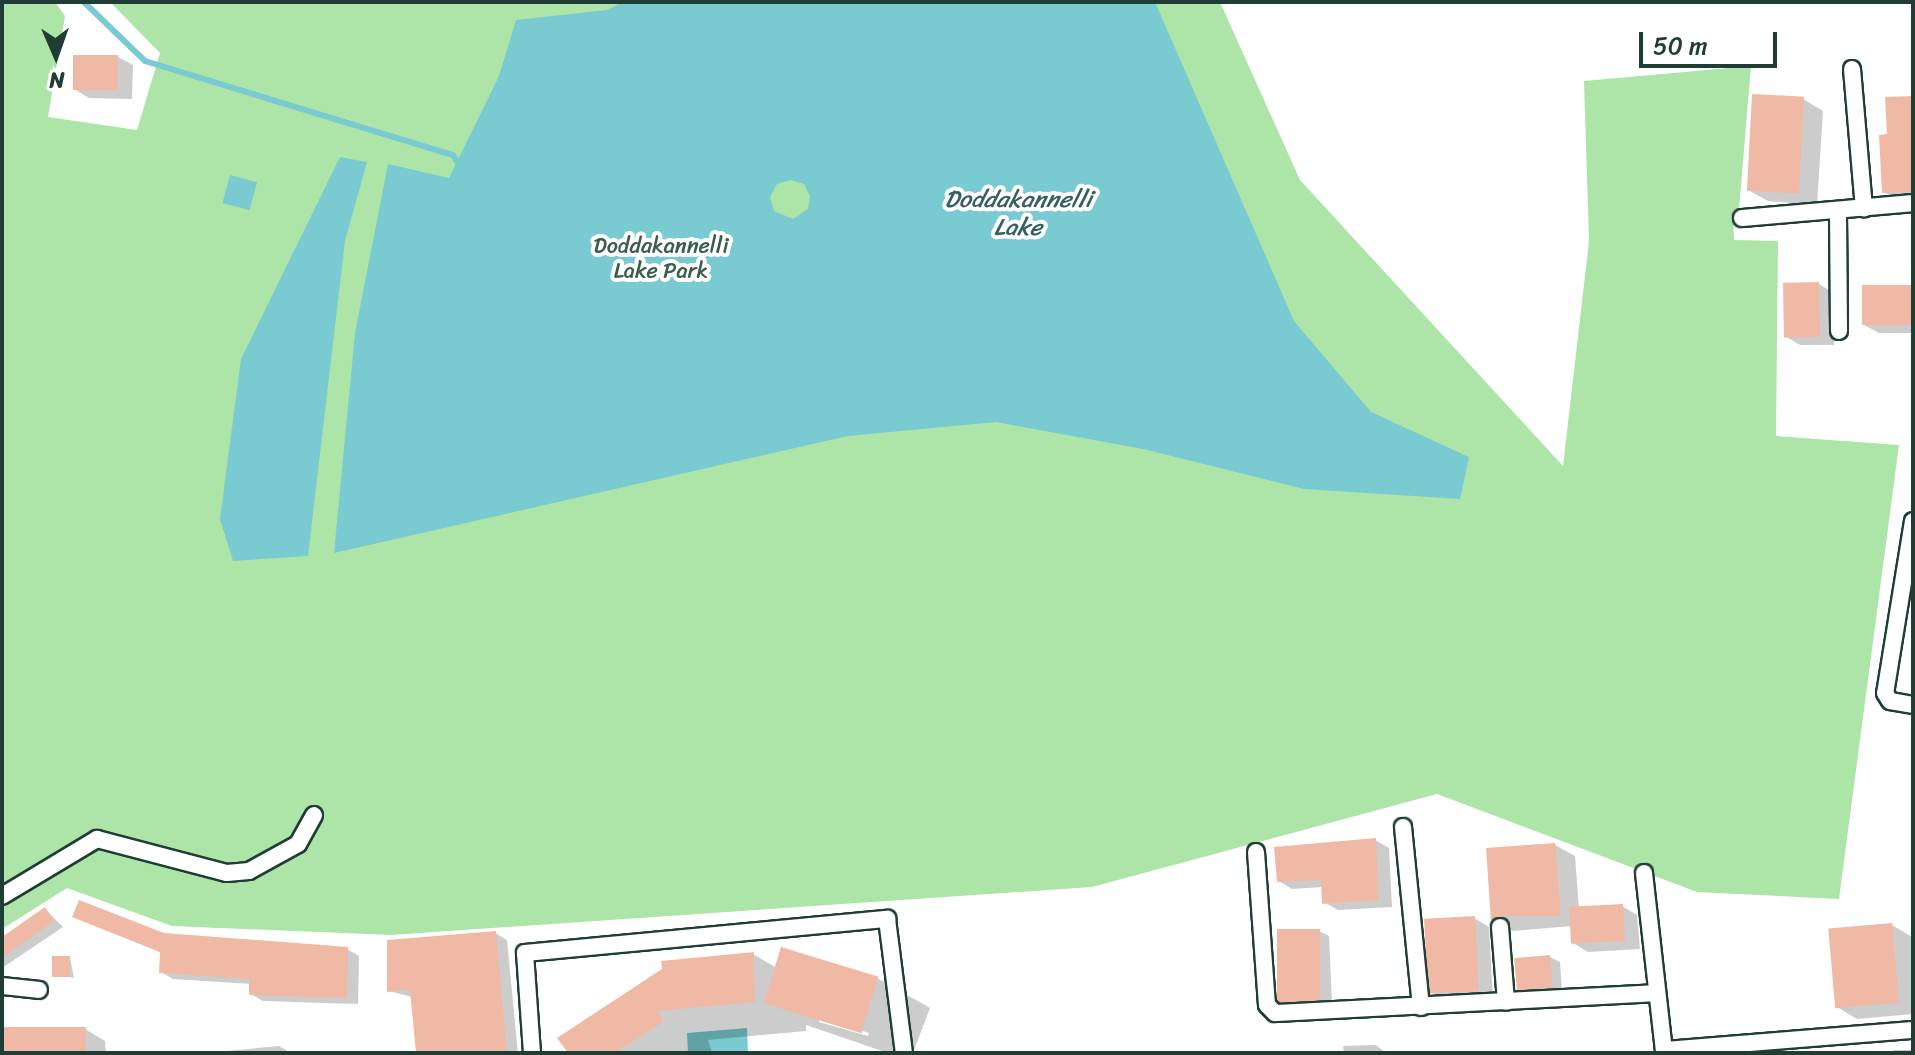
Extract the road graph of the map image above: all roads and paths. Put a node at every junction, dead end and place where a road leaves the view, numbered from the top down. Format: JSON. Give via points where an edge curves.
{"nodes":[{"id":1,"x":1852,"y":69,"type":"dead end"},
{"id":2,"x":1913,"y":203,"type":"edge"},
{"id":3,"x":1864,"y":208,"type":"junction"},
{"id":4,"x":1838,"y":214,"type":"junction"},
{"id":5,"x":1742,"y":218,"type":"dead end"},
{"id":6,"x":1839,"y":331,"type":"dead end"},
{"id":7,"x":1913,"y":521,"type":"edge"},
{"id":8,"x":1913,"y":705,"type":"edge"},
{"id":9,"x":314,"y":815,"type":"dead end"},
{"id":10,"x":1403,"y":827,"type":"dead end"},
{"id":11,"x":1256,"y":852,"type":"dead end"},
{"id":12,"x":1644,"y":873,"type":"dead end"},
{"id":13,"x":2,"y":896,"type":"edge"},
{"id":14,"x":1500,"y":927,"type":"dead end"},
{"id":15,"x":2,"y":986,"type":"edge"},
{"id":16,"x":39,"y":990,"type":"dead end"},
{"id":17,"x":1655,"y":993,"type":"junction"},
{"id":18,"x":1506,"y":1002,"type":"junction"},
{"id":19,"x":1421,"y":1007,"type":"junction"},
{"id":20,"x":1913,"y":1030,"type":"edge"},
{"id":21,"x":1818,"y":1046,"type":"edge"},
{"id":22,"x":532,"y":1053,"type":"edge"},
{"id":23,"x":904,"y":1053,"type":"edge"}],
"edges":[{"from":1,"to":3,"type":"street"},
{"from":2,"to":3,"type":"street"},
{"from":3,"to":4,"type":"street"},
{"from":4,"to":5,"type":"street"},
{"from":4,"to":6,"type":"street"},
{"from":7,"to":8,"type":"street","via":[[1885,693],[1890,701]]},
{"from":9,"to":13,"type":"street","via":[[298,844],[249,871],[227,873],[97,839]]},
{"from":10,"to":19,"type":"street"},
{"from":11,"to":19,"type":"street","via":[[1267,1005],[1275,1013]]},
{"from":12,"to":17,"type":"street"},
{"from":14,"to":18,"type":"street"},
{"from":15,"to":16,"type":"street"},
{"from":17,"to":18,"type":"street"},
{"from":17,"to":21,"type":"street","via":[[1661,1046],[1668,1051]]},
{"from":18,"to":19,"type":"street"},
{"from":20,"to":21,"type":"street"},
{"from":22,"to":23,"type":"street","via":[[525,953],[887,919]]}]}
